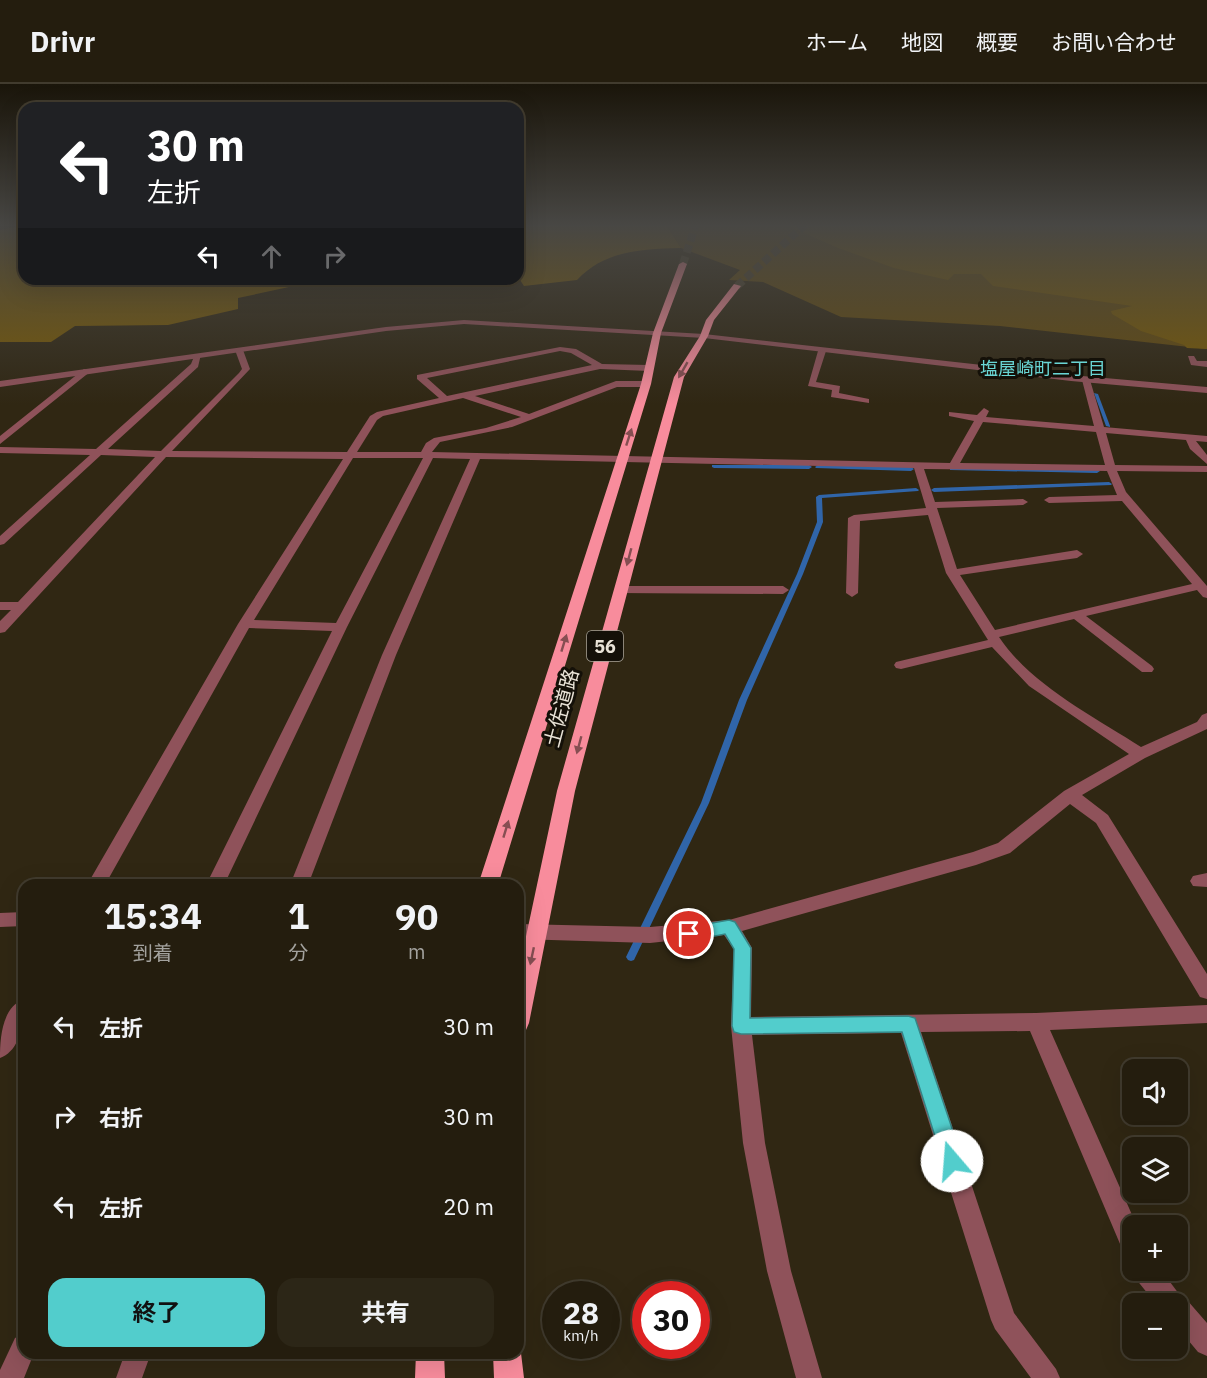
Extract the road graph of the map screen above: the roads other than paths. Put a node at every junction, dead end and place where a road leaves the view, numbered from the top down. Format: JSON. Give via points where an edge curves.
{"nodes":[{"id":1,"x":675,"y":284,"type":"edge"},
{"id":2,"x":737,"y":286,"type":"tunnel mouth"},
{"id":3,"x":657,"y":333,"type":"junction"},
{"id":4,"x":704,"y":336,"type":"junction"},
{"id":5,"x":239,"y":350,"type":"junction"},
{"id":6,"x":822,"y":351,"type":"junction"},
{"id":7,"x":198,"y":356,"type":"junction"},
{"id":8,"x":1191,"y":358,"type":"dead end"},
{"id":9,"x":1207,"y":364,"type":"edge"},
{"id":10,"x":600,"y":366,"type":"junction"},
{"id":11,"x":649,"y":368,"type":"junction"},
{"id":12,"x":87,"y":371,"type":"junction"},
{"id":13,"x":1086,"y":380,"type":"junction"},
{"id":14,"x":0,"y":384,"type":"edge"},
{"id":15,"x":646,"y":384,"type":"junction"},
{"id":16,"x":1207,"y":390,"type":"edge"},
{"id":17,"x":465,"y":395,"type":"junction"},
{"id":18,"x":445,"y":399,"type":"junction"},
{"id":19,"x":866,"y":401,"type":"dead end"},
{"id":20,"x":952,"y":414,"type":"dead end"},
{"id":21,"x":982,"y":415,"type":"junction"},
{"id":22,"x":529,"y":417,"type":"junction"},
{"id":23,"x":1101,"y":431,"type":"junction"},
{"id":24,"x":1190,"y":438,"type":"junction"},
{"id":25,"x":1207,"y":440,"type":"edge"},
{"id":26,"x":0,"y":441,"type":"edge"},
{"id":27,"x":0,"y":450,"type":"edge"},
{"id":28,"x":99,"y":451,"type":"junction"},
{"id":29,"x":165,"y":452,"type":"junction"},
{"id":30,"x":428,"y":455,"type":"junction"},
{"id":31,"x":350,"y":456,"type":"junction"},
{"id":32,"x":476,"y":456,"type":"junction"},
{"id":33,"x":622,"y":459,"type":"junction"},
{"id":34,"x":655,"y":460,"type":"junction"},
{"id":35,"x":1207,"y":461,"type":"edge"},
{"id":36,"x":918,"y":465,"type":"junction"},
{"id":37,"x":953,"y":466,"type":"junction"},
{"id":38,"x":1111,"y":468,"type":"junction"},
{"id":39,"x":1207,"y":469,"type":"edge"},
{"id":40,"x":1125,"y":498,"type":"junction"},
{"id":41,"x":1049,"y":500,"type":"dead end"},
{"id":42,"x":1023,"y":502,"type":"dead end"},
{"id":43,"x":932,"y":508,"type":"junction"},
{"id":44,"x":0,"y":542,"type":"edge"},
{"id":45,"x":1077,"y":554,"type":"dead end"},
{"id":46,"x":952,"y":573,"type":"junction"},
{"id":47,"x":620,"y":590,"type":"junction"},
{"id":48,"x":1203,"y":590,"type":"edge"},
{"id":49,"x":783,"y":591,"type":"dead end"},
{"id":50,"x":852,"y":593,"type":"dead end"},
{"id":51,"x":0,"y":606,"type":"edge"},
{"id":52,"x":21,"y":606,"type":"junction"},
{"id":53,"x":1076,"y":615,"type":"junction"},
{"id":54,"x":245,"y":624,"type":"junction"},
{"id":55,"x":340,"y":627,"type":"junction"},
{"id":56,"x":0,"y":629,"type":"edge"},
{"id":57,"x":993,"y":638,"type":"junction"},
{"id":58,"x":901,"y":665,"type":"dead end"},
{"id":59,"x":1147,"y":669,"type":"dead end"},
{"id":60,"x":1207,"y":718,"type":"edge"},
{"id":61,"x":1140,"y":754,"type":"junction"},
{"id":62,"x":1070,"y":795,"type":"junction"},
{"id":63,"x":99,"y":879,"type":"edge"},
{"id":64,"x":218,"y":879,"type":"edge"},
{"id":65,"x":301,"y":879,"type":"edge"},
{"id":66,"x":490,"y":879,"type":"edge"},
{"id":67,"x":0,"y":920,"type":"edge"},
{"id":68,"x":18,"y":920,"type":"edge"},
{"id":69,"x":729,"y":927,"type":"junction"},
{"id":70,"x":527,"y":932,"type":"edge"},
{"id":71,"x":524,"y":962,"type":"edge"},
{"id":72,"x":1207,"y":991,"type":"edge"},
{"id":73,"x":1207,"y":1014,"type":"edge"},
{"id":74,"x":18,"y":1018,"type":"edge"},
{"id":75,"x":1035,"y":1022,"type":"junction"},
{"id":76,"x":908,"y":1024,"type":"junction"},
{"id":77,"x":741,"y":1026,"type":"junction"},
{"id":78,"x":0,"y":1048,"type":"edge"},
{"id":79,"x":1122,"y":1219,"type":"edge"},
{"id":80,"x":1154,"y":1281,"type":"edge"},
{"id":81,"x":1163,"y":1293,"type":"edge"},
{"id":82,"x":1188,"y":1321,"type":"edge"},
{"id":83,"x":1207,"y":1343,"type":"edge"},
{"id":84,"x":19,"y":1359,"type":"edge"},
{"id":85,"x":136,"y":1359,"type":"edge"},
{"id":86,"x":430,"y":1359,"type":"edge"},
{"id":87,"x":507,"y":1359,"type":"edge"},
{"id":88,"x":10,"y":1378,"type":"edge"},
{"id":89,"x":129,"y":1378,"type":"edge"},
{"id":90,"x":430,"y":1378,"type":"edge"},
{"id":91,"x":509,"y":1378,"type":"edge"},
{"id":92,"x":809,"y":1378,"type":"edge"},
{"id":93,"x":1047,"y":1378,"type":"edge"}],
"edges":[{"from":1,"to":3,"type":"highway","name":"土佐道路","number":"56"},
{"from":2,"to":4,"type":"highway","name":"土佐道路","number":"56","via":[[710,320]]},
{"from":3,"to":4,"type":"street"},
{"from":3,"to":5,"type":"street","via":[[464,322]]},
{"from":3,"to":11,"type":"highway","name":"土佐道路","number":"56"},
{"from":4,"to":6,"type":"street"},
{"from":4,"to":34,"type":"highway","name":"土佐道路","number":"56","one_way":true,"via":[[678,377]]},
{"from":5,"to":7,"type":"street"},
{"from":5,"to":29,"type":"street","via":[[246,369],[242,375]]},
{"from":6,"to":13,"type":"street"},
{"from":6,"to":19,"type":"street","via":[[811,384],[837,388],[834,395]]},
{"from":7,"to":12,"type":"street"},
{"from":7,"to":28,"type":"street","via":[[195,365]]},
{"from":8,"to":9,"type":"street","via":[[1194,363]]},
{"from":10,"to":11,"type":"street"},
{"from":10,"to":17,"type":"street"},
{"from":10,"to":18,"type":"street","via":[[573,351],[560,349],[420,377]]},
{"from":11,"to":15,"type":"highway","name":"土佐道路","number":"56"},
{"from":12,"to":14,"type":"street"},
{"from":12,"to":26,"type":"street"},
{"from":13,"to":16,"type":"street"},
{"from":13,"to":23,"type":"street"},
{"from":15,"to":22,"type":"street","via":[[616,384]]},
{"from":33,"to":15,"type":"highway","name":"土佐道路","number":"56","one_way":true},
{"from":17,"to":18,"type":"street"},
{"from":17,"to":22,"type":"street"},
{"from":18,"to":31,"type":"street","via":[[373,418]]},
{"from":20,"to":21,"type":"street"},
{"from":21,"to":23,"type":"street"},
{"from":21,"to":37,"type":"street"},
{"from":22,"to":30,"type":"street","via":[[487,432],[437,440],[430,445]]},
{"from":23,"to":24,"type":"street"},
{"from":23,"to":38,"type":"street"},
{"from":24,"to":25,"type":"street"},
{"from":24,"to":35,"type":"street"},
{"from":27,"to":28,"type":"street"},
{"from":28,"to":29,"type":"street"},
{"from":28,"to":44,"type":"street"},
{"from":29,"to":31,"type":"street"},
{"from":29,"to":52,"type":"street"},
{"from":30,"to":31,"type":"street"},
{"from":30,"to":32,"type":"street"},
{"from":30,"to":55,"type":"street"},
{"from":31,"to":54,"type":"street"},
{"from":32,"to":33,"type":"street"},
{"from":32,"to":65,"type":"street","via":[[389,655]]},
{"from":33,"to":34,"type":"street"},
{"from":66,"to":33,"type":"highway","name":"土佐道路","number":"56","one_way":true},
{"from":34,"to":36,"type":"street"},
{"from":34,"to":47,"type":"highway","name":"土佐道路","number":"56","one_way":true},
{"from":36,"to":37,"type":"street"},
{"from":36,"to":43,"type":"street"},
{"from":37,"to":38,"type":"street"},
{"from":38,"to":39,"type":"street"},
{"from":38,"to":40,"type":"street"},
{"from":40,"to":41,"type":"street"},
{"from":40,"to":48,"type":"street"},
{"from":42,"to":43,"type":"street"},
{"from":43,"to":46,"type":"street"},
{"from":43,"to":50,"type":"street","via":[[854,518]]},
{"from":45,"to":46,"type":"street"},
{"from":46,"to":57,"type":"street"},
{"from":47,"to":49,"type":"street"},
{"from":47,"to":70,"type":"highway","name":"土佐道路","number":"56","one_way":true},
{"from":48,"to":53,"type":"street"},
{"from":51,"to":52,"type":"street"},
{"from":52,"to":56,"type":"street"},
{"from":53,"to":57,"type":"street"},
{"from":53,"to":59,"type":"street"},
{"from":54,"to":55,"type":"street"},
{"from":54,"to":63,"type":"street"},
{"from":55,"to":64,"type":"street"},
{"from":57,"to":58,"type":"street"},
{"from":57,"to":61,"type":"street","via":[[1034,683]]},
{"from":60,"to":61,"type":"street","via":[[1202,725]]},
{"from":61,"to":62,"type":"street"},
{"from":62,"to":69,"type":"street","via":[[1004,848]]},
{"from":62,"to":72,"type":"street","via":[[1102,819]]},
{"from":67,"to":68,"type":"street"},
{"from":69,"to":70,"type":"street","via":[[689,934],[637,936]]},
{"from":69,"to":77,"type":"street","via":[[742,948]]},
{"from":70,"to":71,"type":"highway","name":"土佐道路","number":"56","one_way":true},
{"from":73,"to":75,"type":"street"},
{"from":74,"to":78,"type":"street"},
{"from":75,"to":76,"type":"street"},
{"from":75,"to":79,"type":"street"},
{"from":76,"to":77,"type":"street"},
{"from":76,"to":93,"type":"street","via":[[1004,1320]]},
{"from":77,"to":92,"type":"street","via":[[756,1154],[779,1271]]},
{"from":80,"to":81,"type":"street"},
{"from":82,"to":83,"type":"street"},
{"from":84,"to":88,"type":"street"},
{"from":85,"to":89,"type":"street"},
{"from":86,"to":90,"type":"highway"},
{"from":87,"to":91,"type":"highway"}]}
